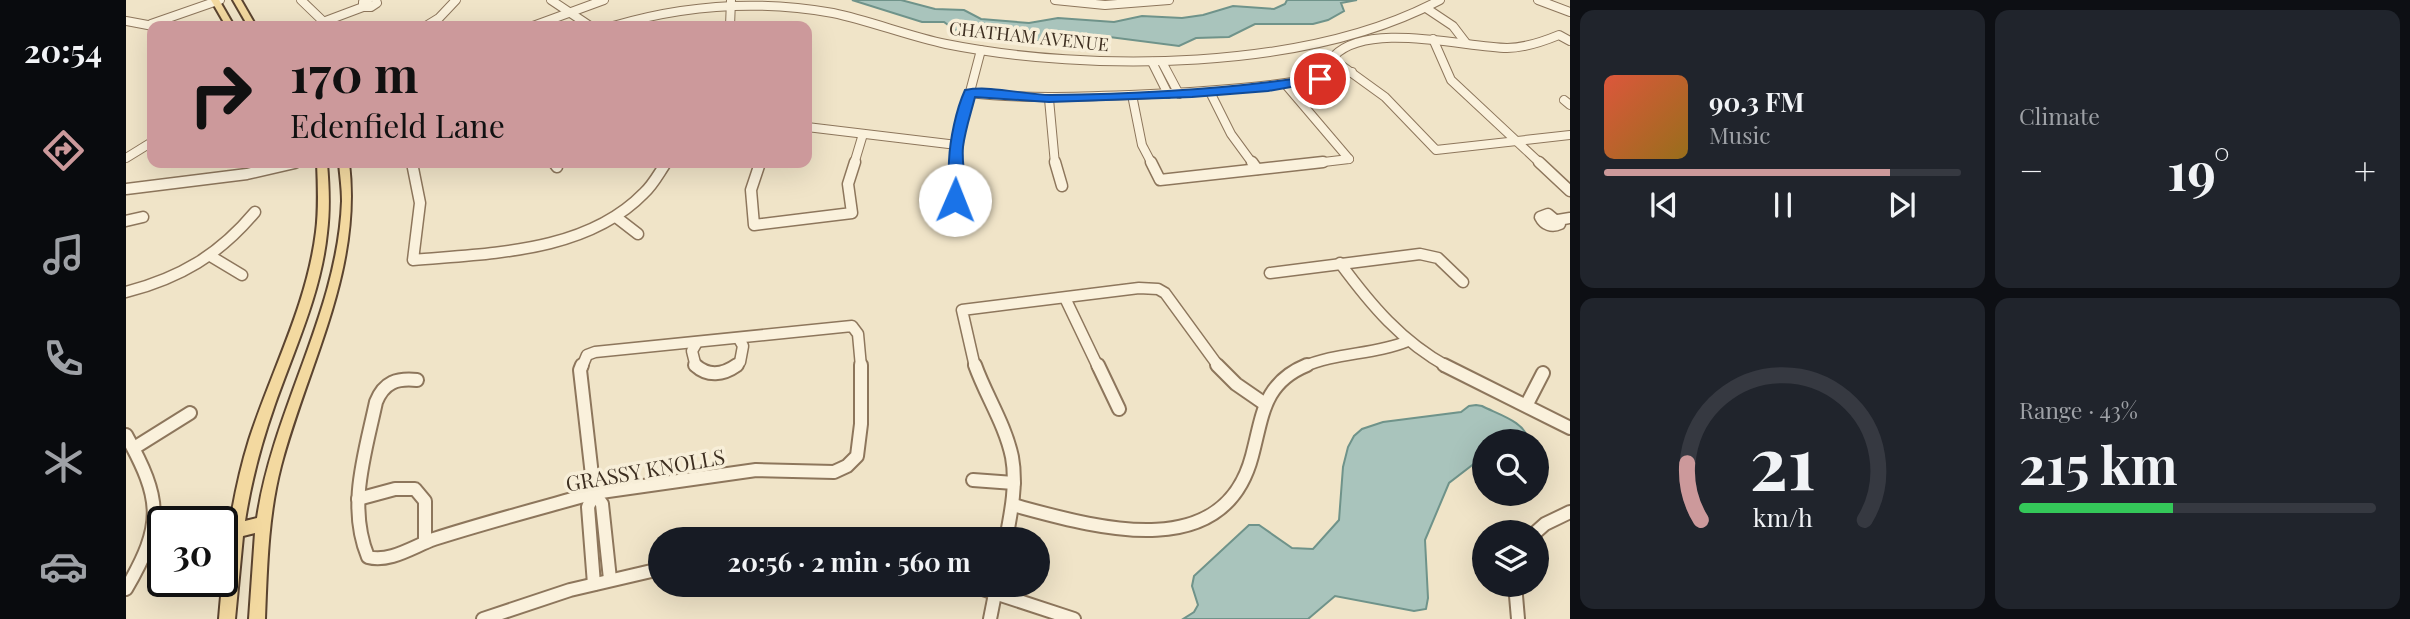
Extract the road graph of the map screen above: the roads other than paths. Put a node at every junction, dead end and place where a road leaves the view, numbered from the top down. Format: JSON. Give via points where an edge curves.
{"nodes":[{"id":1,"x":204,"y":0,"type":"edge"},
{"id":2,"x":217,"y":0,"type":"edge"},
{"id":3,"x":237,"y":0,"type":"edge"},
{"id":4,"x":301,"y":0,"type":"edge"},
{"id":5,"x":376,"y":0,"type":"edge"},
{"id":6,"x":456,"y":0,"type":"edge"},
{"id":7,"x":551,"y":0,"type":"edge"},
{"id":8,"x":604,"y":0,"type":"edge"},
{"id":9,"x":1055,"y":0,"type":"edge"},
{"id":10,"x":1169,"y":0,"type":"edge"},
{"id":11,"x":1440,"y":0,"type":"edge"},
{"id":12,"x":1538,"y":0,"type":"edge"},
{"id":13,"x":1549,"y":0,"type":"edge"},
{"id":14,"x":1068,"y":1,"type":"edge"},
{"id":15,"x":1154,"y":1,"type":"edge"},
{"id":16,"x":731,"y":2,"type":"edge"},
{"id":17,"x":366,"y":3,"type":"edge"},
{"id":18,"x":1426,"y":8,"type":"junction"},
{"id":19,"x":1570,"y":10,"type":"edge"},
{"id":20,"x":568,"y":13,"type":"junction"},
{"id":21,"x":126,"y":21,"type":"edge"},
{"id":22,"x":156,"y":21,"type":"edge"},
{"id":23,"x":162,"y":21,"type":"edge"},
{"id":24,"x":228,"y":21,"type":"edge"},
{"id":25,"x":249,"y":21,"type":"edge"},
{"id":26,"x":323,"y":21,"type":"edge"},
{"id":27,"x":332,"y":21,"type":"edge"},
{"id":28,"x":434,"y":21,"type":"edge"},
{"id":29,"x":546,"y":21,"type":"edge"},
{"id":30,"x":574,"y":21,"type":"edge"},
{"id":31,"x":582,"y":21,"type":"edge"},
{"id":32,"x":631,"y":21,"type":"edge"},
{"id":33,"x":730,"y":21,"type":"edge"},
{"id":34,"x":147,"y":24,"type":"edge"},
{"id":35,"x":1433,"y":39,"type":"junction"},
{"id":36,"x":1570,"y":41,"type":"edge"},
{"id":37,"x":1466,"y":43,"type":"junction"},
{"id":38,"x":981,"y":50,"type":"junction"},
{"id":39,"x":1152,"y":62,"type":"junction"},
{"id":40,"x":1163,"y":62,"type":"junction"},
{"id":41,"x":1352,"y":72,"type":"junction"},
{"id":42,"x":1286,"y":85,"type":"junction"},
{"id":43,"x":1210,"y":92,"type":"junction"},
{"id":44,"x":970,"y":93,"type":"junction"},
{"id":45,"x":1168,"y":94,"type":"junction"},
{"id":46,"x":1179,"y":94,"type":"junction"},
{"id":47,"x":1132,"y":95,"type":"junction"},
{"id":48,"x":1049,"y":99,"type":"junction"},
{"id":49,"x":812,"y":128,"type":"edge"},
{"id":50,"x":863,"y":134,"type":"junction"},
{"id":51,"x":1570,"y":135,"type":"edge"},
{"id":52,"x":1516,"y":141,"type":"junction"},
{"id":53,"x":147,"y":145,"type":"edge"},
{"id":54,"x":957,"y":145,"type":"junction"},
{"id":55,"x":126,"y":158,"type":"edge"},
{"id":56,"x":249,"y":168,"type":"edge"},
{"id":57,"x":273,"y":168,"type":"edge"},
{"id":58,"x":322,"y":168,"type":"edge"},
{"id":59,"x":344,"y":168,"type":"edge"},
{"id":60,"x":413,"y":168,"type":"edge"},
{"id":61,"x":663,"y":168,"type":"edge"},
{"id":62,"x":758,"y":168,"type":"edge"},
{"id":63,"x":1257,"y":169,"type":"junction"},
{"id":64,"x":201,"y":180,"type":"junction"},
{"id":65,"x":1062,"y":186,"type":"dead end"},
{"id":66,"x":126,"y":190,"type":"edge"},
{"id":67,"x":1570,"y":191,"type":"edge"},
{"id":68,"x":955,"y":200,"type":"dead end"},
{"id":69,"x":255,"y":212,"type":"dead end"},
{"id":70,"x":143,"y":217,"type":"dead end"},
{"id":71,"x":616,"y":217,"type":"junction"},
{"id":72,"x":1570,"y":218,"type":"edge"},
{"id":73,"x":1558,"y":220,"type":"dead end"},
{"id":74,"x":126,"y":221,"type":"edge"},
{"id":75,"x":638,"y":234,"type":"dead end"},
{"id":76,"x":212,"y":257,"type":"junction"},
{"id":77,"x":1340,"y":263,"type":"junction"},
{"id":78,"x":1270,"y":273,"type":"dead end"},
{"id":79,"x":242,"y":275,"type":"dead end"},
{"id":80,"x":1463,"y":282,"type":"dead end"},
{"id":81,"x":126,"y":292,"type":"edge"},
{"id":82,"x":1065,"y":298,"type":"junction"},
{"id":83,"x":739,"y":339,"type":"junction"},
{"id":84,"x":1408,"y":341,"type":"junction"},
{"id":85,"x":696,"y":344,"type":"junction"},
{"id":86,"x":1543,"y":373,"type":"dead end"},
{"id":87,"x":302,"y":379,"type":"junction"},
{"id":88,"x":416,"y":380,"type":"dead end"},
{"id":89,"x":278,"y":382,"type":"junction"},
{"id":90,"x":1265,"y":404,"type":"junction"},
{"id":91,"x":1527,"y":404,"type":"junction"},
{"id":92,"x":1119,"y":409,"type":"dead end"},
{"id":93,"x":190,"y":413,"type":"dead end"},
{"id":94,"x":1570,"y":428,"type":"edge"},
{"id":95,"x":126,"y":435,"type":"edge"},
{"id":96,"x":134,"y":448,"type":"junction"},
{"id":97,"x":973,"y":480,"type":"dead end"},
{"id":98,"x":1014,"y":483,"type":"junction"},
{"id":99,"x":594,"y":493,"type":"junction"},
{"id":100,"x":358,"y":499,"type":"junction"},
{"id":101,"x":1013,"y":505,"type":"junction"},
{"id":102,"x":1570,"y":512,"type":"edge"},
{"id":103,"x":238,"y":522,"type":"edge"},
{"id":104,"x":1549,"y":522,"type":"edge"},
{"id":105,"x":264,"y":523,"type":"junction"},
{"id":106,"x":1008,"y":527,"type":"edge"},
{"id":107,"x":238,"y":530,"type":"edge"},
{"id":108,"x":425,"y":542,"type":"junction"},
{"id":109,"x":648,"y":571,"type":"edge"},
{"id":110,"x":610,"y":579,"type":"junction"},
{"id":111,"x":594,"y":584,"type":"junction"},
{"id":112,"x":126,"y":589,"type":"edge"},
{"id":113,"x":229,"y":597,"type":"edge"},
{"id":114,"x":994,"y":597,"type":"edge"},
{"id":115,"x":1019,"y":597,"type":"edge"},
{"id":116,"x":1516,"y":597,"type":"edge"},
{"id":117,"x":227,"y":619,"type":"edge"},
{"id":118,"x":257,"y":619,"type":"edge"},
{"id":119,"x":483,"y":619,"type":"edge"},
{"id":120,"x":990,"y":619,"type":"edge"},
{"id":121,"x":1074,"y":619,"type":"edge"},
{"id":122,"x":1518,"y":619,"type":"edge"}],
"edges":[{"from":1,"to":22,"type":"street"},
{"from":2,"to":23,"type":"street"},
{"from":2,"to":24,"type":"main road"},
{"from":3,"to":25,"type":"main road"},
{"from":4,"to":26,"type":"street"},
{"from":5,"to":17,"type":"street","via":[[374,6]]},
{"from":6,"to":28,"type":"street"},
{"from":7,"to":20,"type":"street"},
{"from":8,"to":20,"type":"street"},
{"from":9,"to":14,"type":"street"},
{"from":10,"to":15,"type":"street"},
{"from":11,"to":18,"type":"street","name":"CHATHAM AVENUE"},
{"from":12,"to":19,"type":"street"},
{"from":13,"to":19,"type":"street"},
{"from":14,"to":15,"type":"street","via":[[1105,5]]},
{"from":16,"to":32,"type":"street","name":"CHATHAM AVENUE"},
{"from":16,"to":33,"type":"street"},
{"from":16,"to":38,"type":"street","name":"CHATHAM AVENUE","via":[[813,9]]},
{"from":17,"to":27,"type":"street"},
{"from":18,"to":37,"type":"street","via":[[1453,26]]},
{"from":18,"to":40,"type":"street","name":"CHATHAM AVENUE","via":[[1384,24],[1295,46]]},
{"from":20,"to":29,"type":"street"},
{"from":20,"to":30,"type":"street"},
{"from":20,"to":31,"type":"street"},
{"from":21,"to":34,"type":"street"},
{"from":35,"to":37,"type":"street"},
{"from":35,"to":41,"type":"street","via":[[1382,38],[1339,50],[1334,59]]},
{"from":35,"to":52,"type":"street","via":[[1451,80]]},
{"from":36,"to":37,"type":"street","via":[[1559,35],[1518,47]]},
{"from":38,"to":39,"type":"street","name":"CHATHAM AVENUE"},
{"from":38,"to":44,"type":"street"},
{"from":39,"to":40,"type":"street","name":"CHATHAM AVENUE"},
{"from":39,"to":45,"type":"street"},
{"from":40,"to":46,"type":"street"},
{"from":41,"to":42,"type":"street"},
{"from":41,"to":52,"type":"street","via":[[1436,150]]},
{"from":42,"to":43,"type":"street"},
{"from":42,"to":63,"type":"street","via":[[1349,159]]},
{"from":43,"to":46,"type":"street"},
{"from":43,"to":63,"type":"street","via":[[1231,134]]},
{"from":44,"to":48,"type":"street"},
{"from":44,"to":54,"type":"street"},
{"from":45,"to":46,"type":"street"},
{"from":45,"to":47,"type":"street"},
{"from":47,"to":48,"type":"street"},
{"from":47,"to":63,"type":"street","via":[[1142,145],[1160,180]]},
{"from":48,"to":65,"type":"street","via":[[1054,159]]},
{"from":49,"to":50,"type":"street"},
{"from":50,"to":54,"type":"street"},
{"from":50,"to":62,"type":"street","via":[[848,184],[852,213],[754,225],[751,190]]},
{"from":51,"to":52,"type":"street"},
{"from":52,"to":67,"type":"street"},
{"from":53,"to":55,"type":"street"},
{"from":54,"to":68,"type":"street"},
{"from":56,"to":64,"type":"street"},
{"from":57,"to":64,"type":"street"},
{"from":58,"to":89,"type":"main road","via":[[325,205],[320,249]]},
{"from":59,"to":87,"type":"main road","via":[[346,212],[339,260]]},
{"from":60,"to":71,"type":"street","via":[[420,204],[413,260],[541,246]]},
{"from":61,"to":71,"type":"street","via":[[649,189]]},
{"from":64,"to":66,"type":"street"},
{"from":69,"to":76,"type":"street"},
{"from":70,"to":74,"type":"street"},
{"from":71,"to":75,"type":"street"},
{"from":72,"to":73,"type":"street"},
{"from":76,"to":79,"type":"street"},
{"from":76,"to":81,"type":"street","via":[[164,281]]},
{"from":77,"to":78,"type":"street"},
{"from":77,"to":80,"type":"street","via":[[1429,254]]},
{"from":77,"to":84,"type":"street","via":[[1379,314]]},
{"from":82,"to":90,"type":"street","via":[[1149,288],[1166,293],[1214,362]]},
{"from":82,"to":92,"type":"street"},
{"from":82,"to":98,"type":"street","via":[[962,310],[983,388],[1008,443]]},
{"from":83,"to":85,"type":"street"},
{"from":83,"to":85,"type":"street","via":[[743,346],[740,362],[724,373],[696,367],[692,360]]},
{"from":83,"to":99,"type":"street","name":"GRASSY KNOLLS","via":[[852,326],[859,344],[857,456],[834,472],[756,470]]},
{"from":84,"to":90,"type":"street","via":[[1391,349],[1306,365],[1277,384]]},
{"from":84,"to":91,"type":"street"},
{"from":85,"to":99,"type":"street","via":[[595,352],[581,363]]},
{"from":86,"to":91,"type":"street"},
{"from":87,"to":89,"type":"main road"},
{"from":87,"to":105,"type":"main road","via":[[273,469]]},
{"from":88,"to":100,"type":"street","via":[[395,381],[380,390]]},
{"from":89,"to":103,"type":"main road","via":[[256,441]]},
{"from":90,"to":101,"type":"street","via":[[1247,472],[1226,502],[1193,523],[1132,531]]},
{"from":91,"to":94,"type":"street"},
{"from":93,"to":96,"type":"street"},
{"from":95,"to":96,"type":"street"},
{"from":96,"to":112,"type":"street","via":[[157,514],[148,550]]},
{"from":97,"to":98,"type":"street"},
{"from":98,"to":101,"type":"street"},
{"from":99,"to":108,"type":"street","name":"GRASSY KNOLLS"},
{"from":99,"to":110,"type":"street","via":[[602,504]]},
{"from":99,"to":111,"type":"street","via":[[588,507]]},
{"from":100,"to":108,"type":"street","via":[[415,489],[425,501]]},
{"from":100,"to":108,"type":"street","name":"GRASSY KNOLLS","via":[[359,541],[368,556],[375,559],[401,553]]},
{"from":101,"to":106,"type":"street"},
{"from":102,"to":104,"type":"street"},
{"from":105,"to":107,"type":"main road"},
{"from":105,"to":118,"type":"main road"},
{"from":109,"to":110,"type":"street"},
{"from":110,"to":111,"type":"street"},
{"from":111,"to":119,"type":"street"},
{"from":113,"to":117,"type":"main road"},
{"from":114,"to":120,"type":"street"},
{"from":115,"to":121,"type":"street"},
{"from":116,"to":122,"type":"street"}]}
